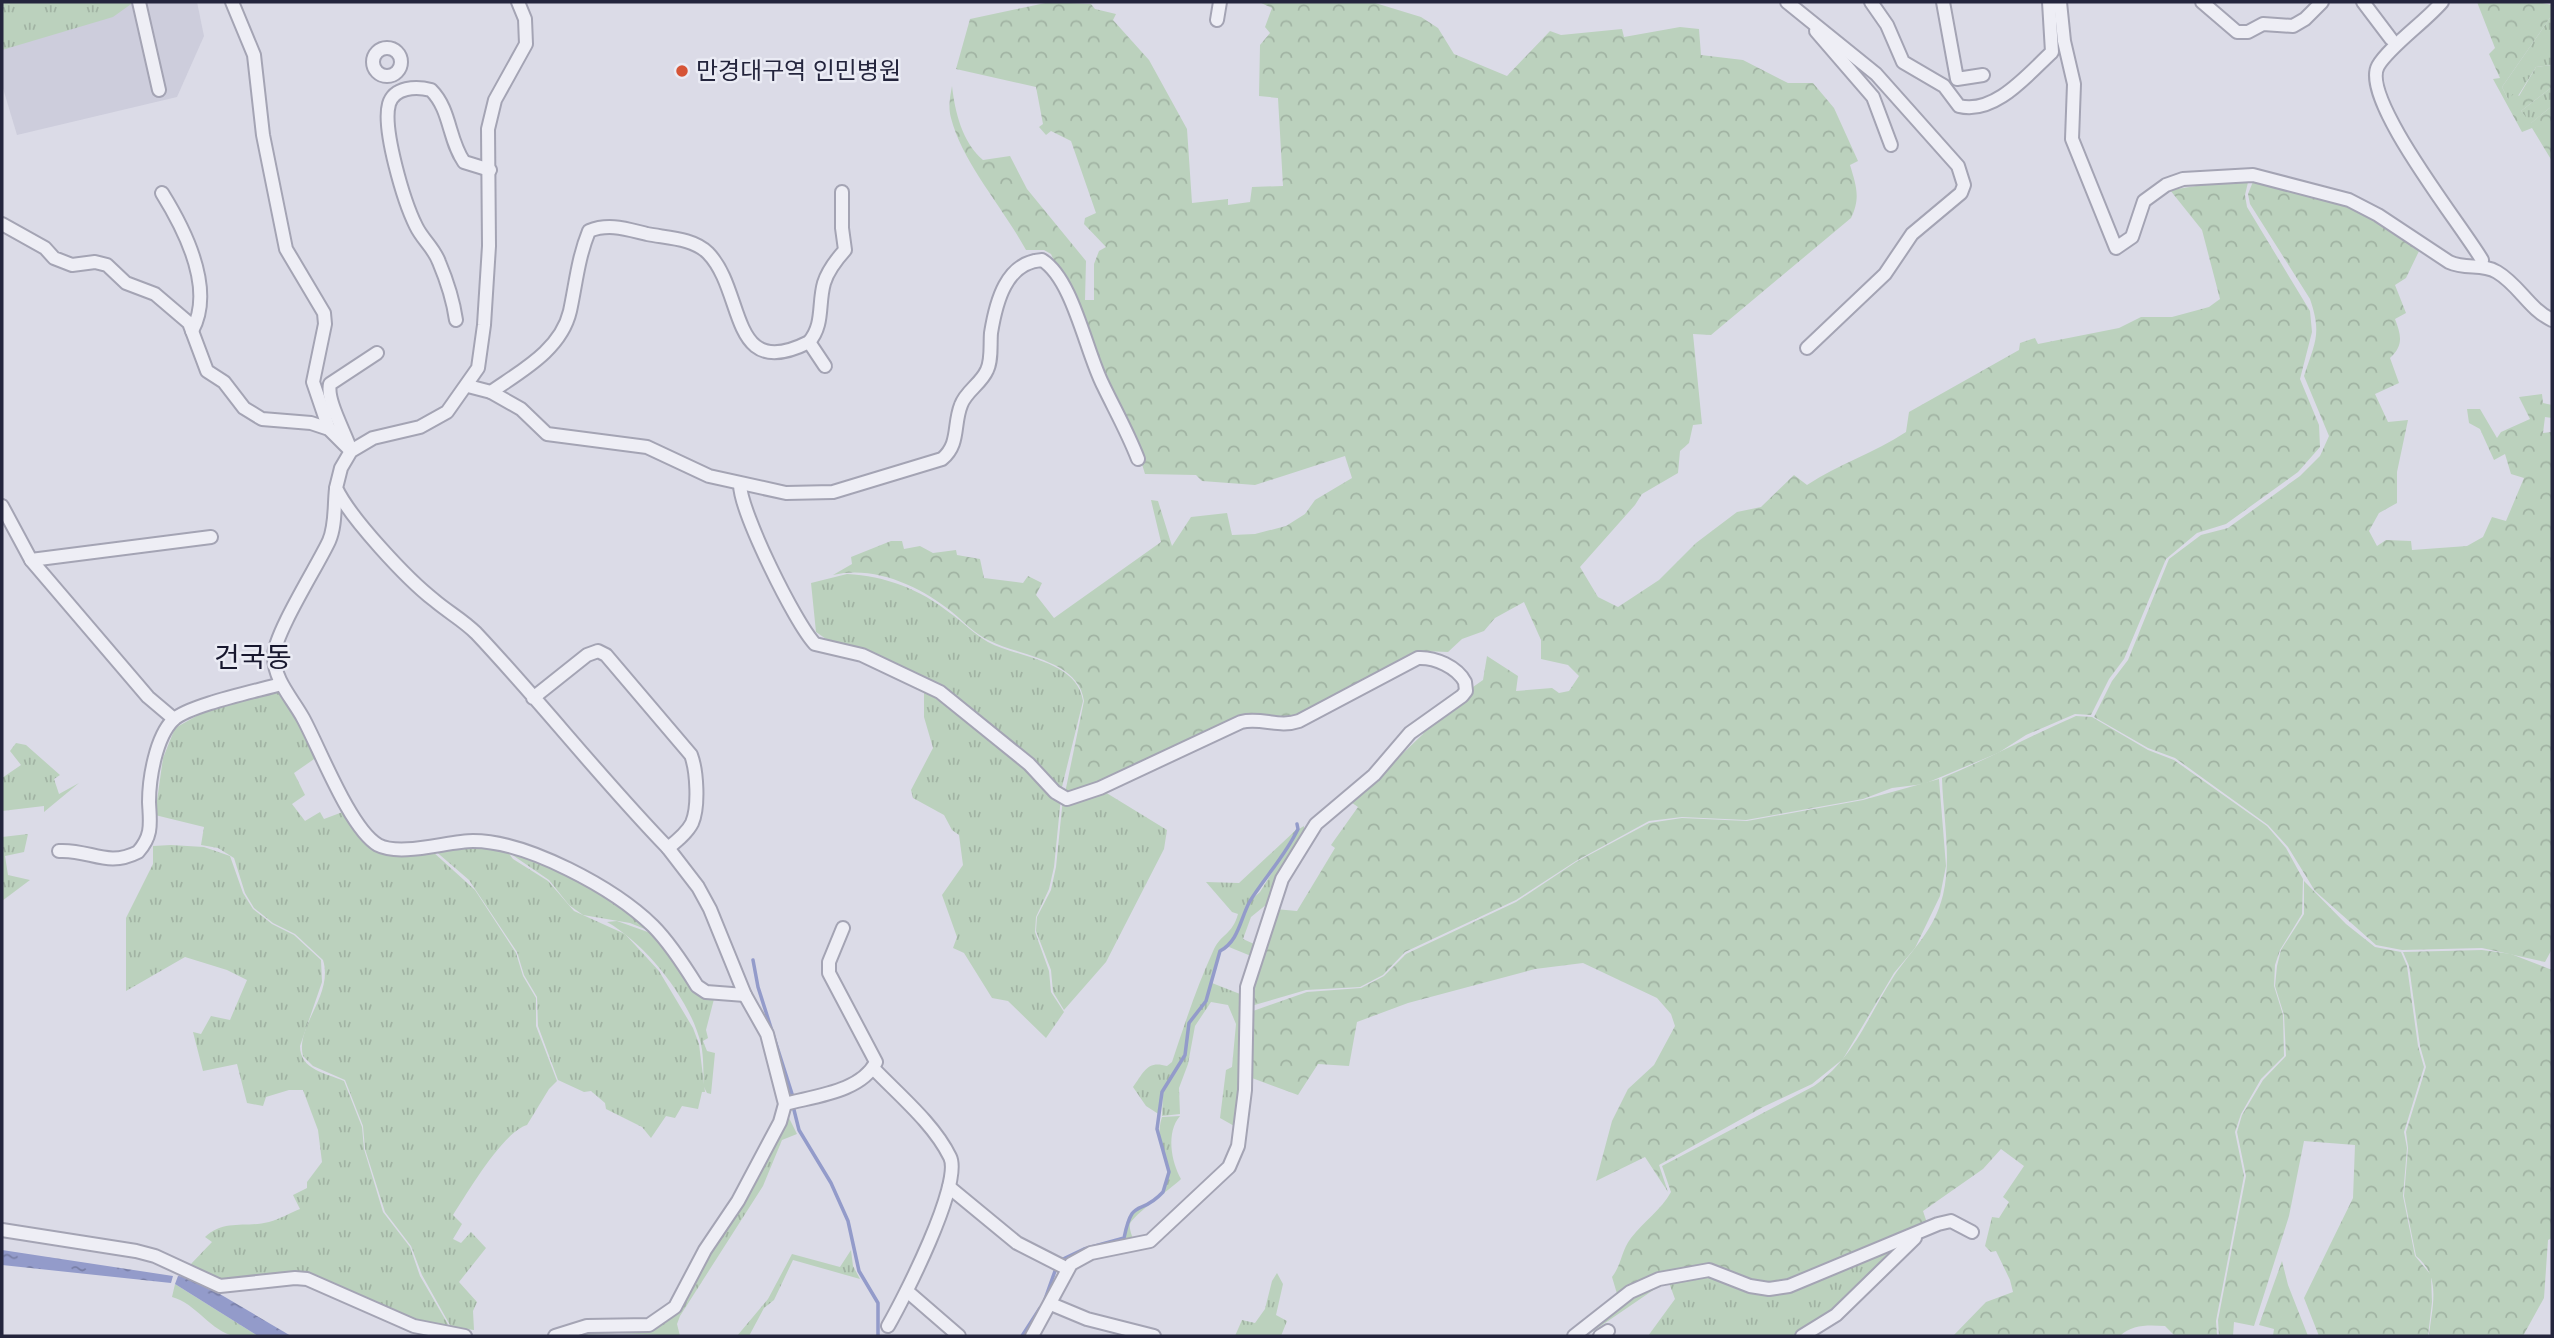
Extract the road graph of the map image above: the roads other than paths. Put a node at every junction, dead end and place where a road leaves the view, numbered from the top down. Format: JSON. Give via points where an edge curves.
{"nodes":[{"id":1,"x":139,"y":2,"type":"edge"},
{"id":2,"x":232,"y":2,"type":"edge"},
{"id":3,"x":518,"y":2,"type":"edge"},
{"id":4,"x":1220,"y":2,"type":"edge"},
{"id":5,"x":1787,"y":2,"type":"edge"},
{"id":6,"x":1871,"y":2,"type":"edge"},
{"id":7,"x":1943,"y":2,"type":"edge"},
{"id":8,"x":2049,"y":2,"type":"edge"},
{"id":9,"x":2060,"y":2,"type":"edge"},
{"id":10,"x":2202,"y":2,"type":"edge"},
{"id":11,"x":2322,"y":2,"type":"edge"},
{"id":12,"x":2363,"y":2,"type":"edge"},
{"id":13,"x":2442,"y":2,"type":"edge"},
{"id":14,"x":1217,"y":20,"type":"dead end"},
{"id":15,"x":1807,"y":20,"type":"junction"},
{"id":16,"x":2394,"y":43,"type":"junction"},
{"id":17,"x":395,"y":74,"type":"dead end"},
{"id":18,"x":1983,"y":75,"type":"dead end"},
{"id":19,"x":159,"y":90,"type":"dead end"},
{"id":20,"x":402,"y":91,"type":"junction"},
{"id":21,"x":1891,"y":145,"type":"dead end"},
{"id":22,"x":490,"y":170,"type":"junction"},
{"id":23,"x":842,"y":192,"type":"dead end"},
{"id":24,"x":162,"y":193,"type":"dead end"},
{"id":25,"x":2,"y":224,"type":"edge"},
{"id":26,"x":2481,"y":266,"type":"junction"},
{"id":27,"x":456,"y":320,"type":"dead end"},
{"id":28,"x":2552,"y":320,"type":"edge"},
{"id":29,"x":192,"y":331,"type":"junction"},
{"id":30,"x":809,"y":342,"type":"junction"},
{"id":31,"x":1807,"y":348,"type":"dead end"},
{"id":32,"x":377,"y":353,"type":"dead end"},
{"id":33,"x":825,"y":366,"type":"dead end"},
{"id":34,"x":468,"y":386,"type":"junction"},
{"id":35,"x":491,"y":393,"type":"junction"},
{"id":36,"x":329,"y":429,"type":"junction"},
{"id":37,"x":351,"y":451,"type":"junction"},
{"id":38,"x":1138,"y":459,"type":"dead end"},
{"id":39,"x":740,"y":485,"type":"junction"},
{"id":40,"x":336,"y":488,"type":"junction"},
{"id":41,"x":2,"y":506,"type":"edge"},
{"id":42,"x":211,"y":537,"type":"dead end"},
{"id":43,"x":31,"y":560,"type":"junction"},
{"id":44,"x":281,"y":684,"type":"junction"},
{"id":45,"x":533,"y":698,"type":"junction"},
{"id":46,"x":174,"y":719,"type":"junction"},
{"id":47,"x":668,"y":848,"type":"junction"},
{"id":48,"x":59,"y":851,"type":"dead end"},
{"id":49,"x":843,"y":928,"type":"dead end"},
{"id":50,"x":745,"y":995,"type":"junction"},
{"id":51,"x":873,"y":1068,"type":"junction"},
{"id":52,"x":785,"y":1104,"type":"junction"},
{"id":53,"x":949,"y":1187,"type":"junction"},
{"id":54,"x":1938,"y":1224,"type":"junction"},
{"id":55,"x":2,"y":1230,"type":"edge"},
{"id":56,"x":1972,"y":1232,"type":"dead end"},
{"id":57,"x":1066,"y":1268,"type":"junction"},
{"id":58,"x":907,"y":1292,"type":"junction"},
{"id":59,"x":1051,"y":1304,"type":"junction"},
{"id":60,"x":888,"y":1326,"type":"dead end"},
{"id":61,"x":465,"y":1336,"type":"edge"},
{"id":62,"x":555,"y":1336,"type":"edge"},
{"id":63,"x":959,"y":1336,"type":"edge"},
{"id":64,"x":1032,"y":1336,"type":"edge"},
{"id":65,"x":1154,"y":1336,"type":"edge"},
{"id":66,"x":1574,"y":1336,"type":"edge"},
{"id":67,"x":1802,"y":1336,"type":"edge"}],
"edges":[{"from":1,"to":19,"type":"street"},
{"from":2,"to":36,"type":"street","via":[[254,55],[263,135],[286,249],[324,313],[313,382]]},
{"from":3,"to":22,"type":"street","via":[[525,19],[526,44],[495,100],[488,129]]},
{"from":4,"to":14,"type":"street"},
{"from":5,"to":15,"type":"street"},
{"from":6,"to":8,"type":"street","via":[[1903,62],[1944,86],[1959,106],[1966,108],[1999,98],[2052,52]]},
{"from":7,"to":18,"type":"street","via":[[1958,79]]},
{"from":9,"to":26,"type":"street","via":[[2074,85],[2072,139],[2116,248],[2132,237],[2144,201],[2166,185],[2253,175],[2349,200],[2449,262],[2462,268]]},
{"from":10,"to":11,"type":"street","via":[[2237,32],[2248,32],[2263,24],[2293,26]]},
{"from":12,"to":16,"type":"street"},
{"from":13,"to":16,"type":"street"},
{"from":15,"to":21,"type":"street","via":[[1873,97]]},
{"from":15,"to":31,"type":"street","via":[[1876,74],[1958,166],[1964,185],[1961,193],[1912,234],[1885,274]]},
{"from":16,"to":26,"type":"street","via":[[2378,66],[2375,86],[2427,180],[2482,260]]},
{"from":17,"to":20,"type":"street"},
{"from":20,"to":22,"type":"street","via":[[431,90],[443,103],[464,162]]},
{"from":20,"to":27,"type":"street","via":[[390,101],[388,114],[396,164],[416,226],[439,260]]},
{"from":22,"to":34,"type":"street","via":[[484,325],[478,368]]},
{"from":23,"to":30,"type":"street","via":[[845,250],[824,283],[819,327]]},
{"from":24,"to":29,"type":"street","via":[[185,233],[202,289],[200,316]]},
{"from":25,"to":29,"type":"street","via":[[54,258],[72,265],[107,265],[126,283],[155,294],[189,323]]},
{"from":26,"to":28,"type":"street","via":[[2498,272],[2536,312]]},
{"from":29,"to":36,"type":"street","via":[[208,371],[224,382],[244,408],[262,419]]},
{"from":30,"to":33,"type":"street"},
{"from":30,"to":35,"type":"street","via":[[762,352],[745,333],[721,274],[706,251],[693,243],[603,225],[589,231],[578,258],[570,312],[560,334],[544,354]]},
{"from":32,"to":37,"type":"street","via":[[330,384],[328,398]]},
{"from":34,"to":35,"type":"street"},
{"from":34,"to":37,"type":"street","via":[[456,402],[421,427],[373,438]]},
{"from":35,"to":39,"type":"street","via":[[521,409],[547,434],[647,447]]},
{"from":36,"to":37,"type":"street"},
{"from":37,"to":40,"type":"street"},
{"from":38,"to":39,"type":"street","via":[[1102,385],[1060,278],[1042,260],[1016,268],[1007,279],[992,331],[989,368],[963,400],[954,444],[942,459],[833,492],[786,493]]},
{"from":39,"to":57,"type":"street","via":[[775,574],[815,644],[862,655],[940,692],[1067,799],[1241,722],[1286,725],[1299,721],[1418,658],[1445,665],[1465,682],[1462,696],[1410,733],[1374,775],[1316,824],[1282,879],[1247,987],[1245,1090],[1238,1146],[1229,1167],[1150,1241],[1091,1252]]},
{"from":40,"to":44,"type":"street","via":[[329,540],[276,647]]},
{"from":40,"to":45,"type":"street","via":[[401,568],[469,626]]},
{"from":41,"to":43,"type":"street"},
{"from":42,"to":43,"type":"street"},
{"from":43,"to":46,"type":"street","via":[[148,698]]},
{"from":44,"to":46,"type":"street"},
{"from":44,"to":50,"type":"street","via":[[352,814],[377,844],[391,848],[472,841],[521,848],[634,909],[706,992]]},
{"from":45,"to":47,"type":"street"},
{"from":45,"to":47,"type":"street","via":[[587,655],[598,651],[606,655],[691,755],[695,768],[691,824]]},
{"from":46,"to":48,"type":"street","via":[[162,737],[150,790],[152,829],[138,852],[113,861],[73,850]]},
{"from":47,"to":50,"type":"street","via":[[710,909]]},
{"from":49,"to":51,"type":"street","via":[[829,974],[876,1062]]},
{"from":50,"to":52,"type":"street","via":[[767,1034]]},
{"from":51,"to":52,"type":"street","via":[[831,1094]]},
{"from":51,"to":53,"type":"street","via":[[922,1119],[950,1157]]},
{"from":52,"to":62,"type":"street","via":[[738,1201],[675,1307],[649,1325],[587,1326]]},
{"from":53,"to":57,"type":"street","via":[[1017,1242]]},
{"from":53,"to":58,"type":"street"},
{"from":54,"to":56,"type":"street","via":[[1951,1221]]},
{"from":54,"to":66,"type":"street","via":[[1788,1286],[1750,1286],[1709,1270],[1659,1279],[1624,1297]]},
{"from":54,"to":67,"type":"street","via":[[1906,1245],[1836,1315]]},
{"from":55,"to":61,"type":"street","via":[[136,1251],[220,1286],[307,1279],[414,1326]]},
{"from":57,"to":59,"type":"street"},
{"from":58,"to":60,"type":"street"},
{"from":58,"to":63,"type":"street"},
{"from":59,"to":64,"type":"street"},
{"from":59,"to":65,"type":"street","via":[[1087,1319]]}]}
